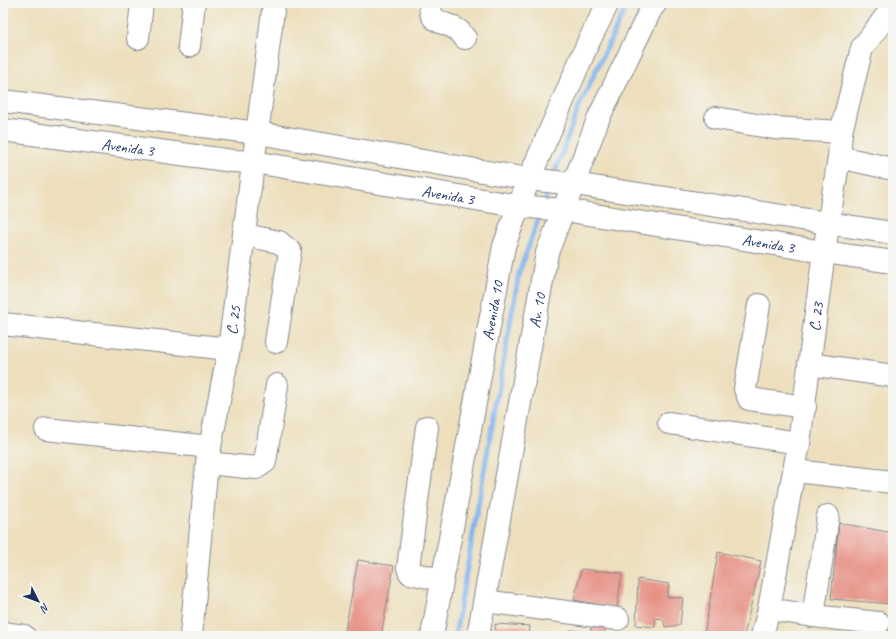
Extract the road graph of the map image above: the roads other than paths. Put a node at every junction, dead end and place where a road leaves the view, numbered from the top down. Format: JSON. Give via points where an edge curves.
{"nodes":[{"id":1,"x":142,"y":3,"type":"edge"},
{"id":2,"x":194,"y":3,"type":"edge"},
{"id":3,"x":274,"y":3,"type":"edge"},
{"id":4,"x":431,"y":3,"type":"edge"},
{"id":5,"x":608,"y":3,"type":"edge"},
{"id":6,"x":656,"y":3,"type":"edge"},
{"id":7,"x":893,"y":7,"type":"edge"},
{"id":8,"x":138,"y":38,"type":"dead end"},
{"id":9,"x":466,"y":38,"type":"dead end"},
{"id":10,"x":189,"y":46,"type":"dead end"},
{"id":11,"x":3,"y":101,"type":"edge"},
{"id":12,"x":716,"y":118,"type":"dead end"},
{"id":13,"x":3,"y":130,"type":"edge"},
{"id":14,"x":841,"y":132,"type":"junction"},
{"id":15,"x":258,"y":133,"type":"junction"},
{"id":16,"x":839,"y":157,"type":"junction"},
{"id":17,"x":254,"y":162,"type":"junction"},
{"id":18,"x":893,"y":168,"type":"edge"},
{"id":19,"x":529,"y":179,"type":"junction"},
{"id":20,"x":574,"y":184,"type":"junction"},
{"id":21,"x":518,"y":206,"type":"junction"},
{"id":22,"x":564,"y":210,"type":"junction"},
{"id":23,"x":829,"y":224,"type":"junction"},
{"id":24,"x":893,"y":233,"type":"edge"},
{"id":25,"x":245,"y":235,"type":"junction"},
{"id":26,"x":824,"y":252,"type":"junction"},
{"id":27,"x":893,"y":262,"type":"edge"},
{"id":28,"x":759,"y":305,"type":"dead end"},
{"id":29,"x":3,"y":324,"type":"edge"},
{"id":30,"x":276,"y":342,"type":"dead end"},
{"id":31,"x":229,"y":349,"type":"junction"},
{"id":32,"x":809,"y":364,"type":"junction"},
{"id":33,"x":893,"y":376,"type":"edge"},
{"id":34,"x":277,"y":386,"type":"dead end"},
{"id":35,"x":805,"y":407,"type":"junction"},
{"id":36,"x":669,"y":423,"type":"dead end"},
{"id":37,"x":428,"y":428,"type":"dead end"},
{"id":38,"x":46,"y":429,"type":"dead end"},
{"id":39,"x":799,"y":444,"type":"junction"},
{"id":40,"x":208,"y":455,"type":"junction"},
{"id":41,"x":795,"y":471,"type":"junction"},
{"id":42,"x":893,"y":482,"type":"edge"},
{"id":43,"x":828,"y":516,"type":"dead end"},
{"id":44,"x":442,"y":580,"type":"junction"},
{"id":45,"x":485,"y":601,"type":"junction"},
{"id":46,"x":769,"y":609,"type":"junction"},
{"id":47,"x":812,"y":616,"type":"junction"},
{"id":48,"x":618,"y":619,"type":"dead end"},
{"id":49,"x":879,"y":623,"type":"dead end"},
{"id":50,"x":3,"y":633,"type":"edge"},
{"id":51,"x":24,"y":636,"type":"edge"},
{"id":52,"x":191,"y":636,"type":"edge"},
{"id":53,"x":432,"y":636,"type":"edge"},
{"id":54,"x":478,"y":636,"type":"edge"},
{"id":55,"x":762,"y":636,"type":"edge"}],
"edges":[{"from":1,"to":8,"type":"street"},
{"from":2,"to":10,"type":"street"},
{"from":3,"to":15,"type":"street","name":"C. 25"},
{"from":4,"to":9,"type":"street","via":[[432,16],[438,22],[459,31]]},
{"from":5,"to":19,"type":"street","name":"Avenida 10"},
{"from":6,"to":20,"type":"street","name":"Av. 10","via":[[599,117]]},
{"from":7,"to":14,"type":"street","name":"C. 23","via":[[862,48]]},
{"from":11,"to":15,"type":"street","name":"Avenida 3"},
{"from":12,"to":14,"type":"street","via":[[774,128]]},
{"from":13,"to":17,"type":"street","name":"Avenida 3"},
{"from":14,"to":16,"type":"street","name":"C. 23"},
{"from":15,"to":17,"type":"street","name":"C. 25"},
{"from":15,"to":19,"type":"street","name":"Avenida 3"},
{"from":16,"to":18,"type":"street"},
{"from":16,"to":23,"type":"street","name":"C. 23"},
{"from":17,"to":21,"type":"street","name":"Avenida 3"},
{"from":17,"to":25,"type":"street","name":"C. 25"},
{"from":19,"to":20,"type":"street","name":"Avenida 3"},
{"from":19,"to":21,"type":"street","name":"Avenida 10"},
{"from":20,"to":22,"type":"street","name":"Av. 10"},
{"from":20,"to":23,"type":"street","name":"Avenida 3"},
{"from":21,"to":22,"type":"street","name":"Avenida 3"},
{"from":21,"to":44,"type":"street","name":"Avenida 10","via":[[504,246]]},
{"from":22,"to":26,"type":"street","name":"Avenida 3"},
{"from":22,"to":45,"type":"street","name":"Av. 10","via":[[546,253]]},
{"from":23,"to":24,"type":"street","name":"Avenida 3"},
{"from":23,"to":26,"type":"street","name":"C. 23"},
{"from":25,"to":30,"type":"street","via":[[279,242],[290,251]]},
{"from":25,"to":31,"type":"street","name":"C. 25"},
{"from":26,"to":27,"type":"street","name":"Avenida 3"},
{"from":26,"to":32,"type":"street","name":"C. 23"},
{"from":28,"to":35,"type":"street","via":[[745,389],[749,399]]},
{"from":29,"to":31,"type":"street"},
{"from":31,"to":40,"type":"street","name":"C. 25"},
{"from":32,"to":33,"type":"street"},
{"from":32,"to":35,"type":"street","name":"C. 23"},
{"from":34,"to":40,"type":"street","via":[[265,462],[256,468]]},
{"from":35,"to":39,"type":"street","name":"C. 23"},
{"from":36,"to":39,"type":"street"},
{"from":37,"to":44,"type":"street","via":[[408,568],[410,573]]},
{"from":38,"to":40,"type":"street"},
{"from":39,"to":41,"type":"street","name":"C. 23"},
{"from":40,"to":52,"type":"street","name":"C. 25"},
{"from":41,"to":42,"type":"street"},
{"from":41,"to":46,"type":"street","name":"C. 23"},
{"from":43,"to":47,"type":"street"},
{"from":44,"to":53,"type":"street","name":"Avenida 10"},
{"from":45,"to":48,"type":"street"},
{"from":45,"to":54,"type":"street","name":"Av. 10"},
{"from":46,"to":47,"type":"street"},
{"from":46,"to":55,"type":"street","name":"C. 23"},
{"from":47,"to":49,"type":"street"},
{"from":50,"to":51,"type":"street"}]}
